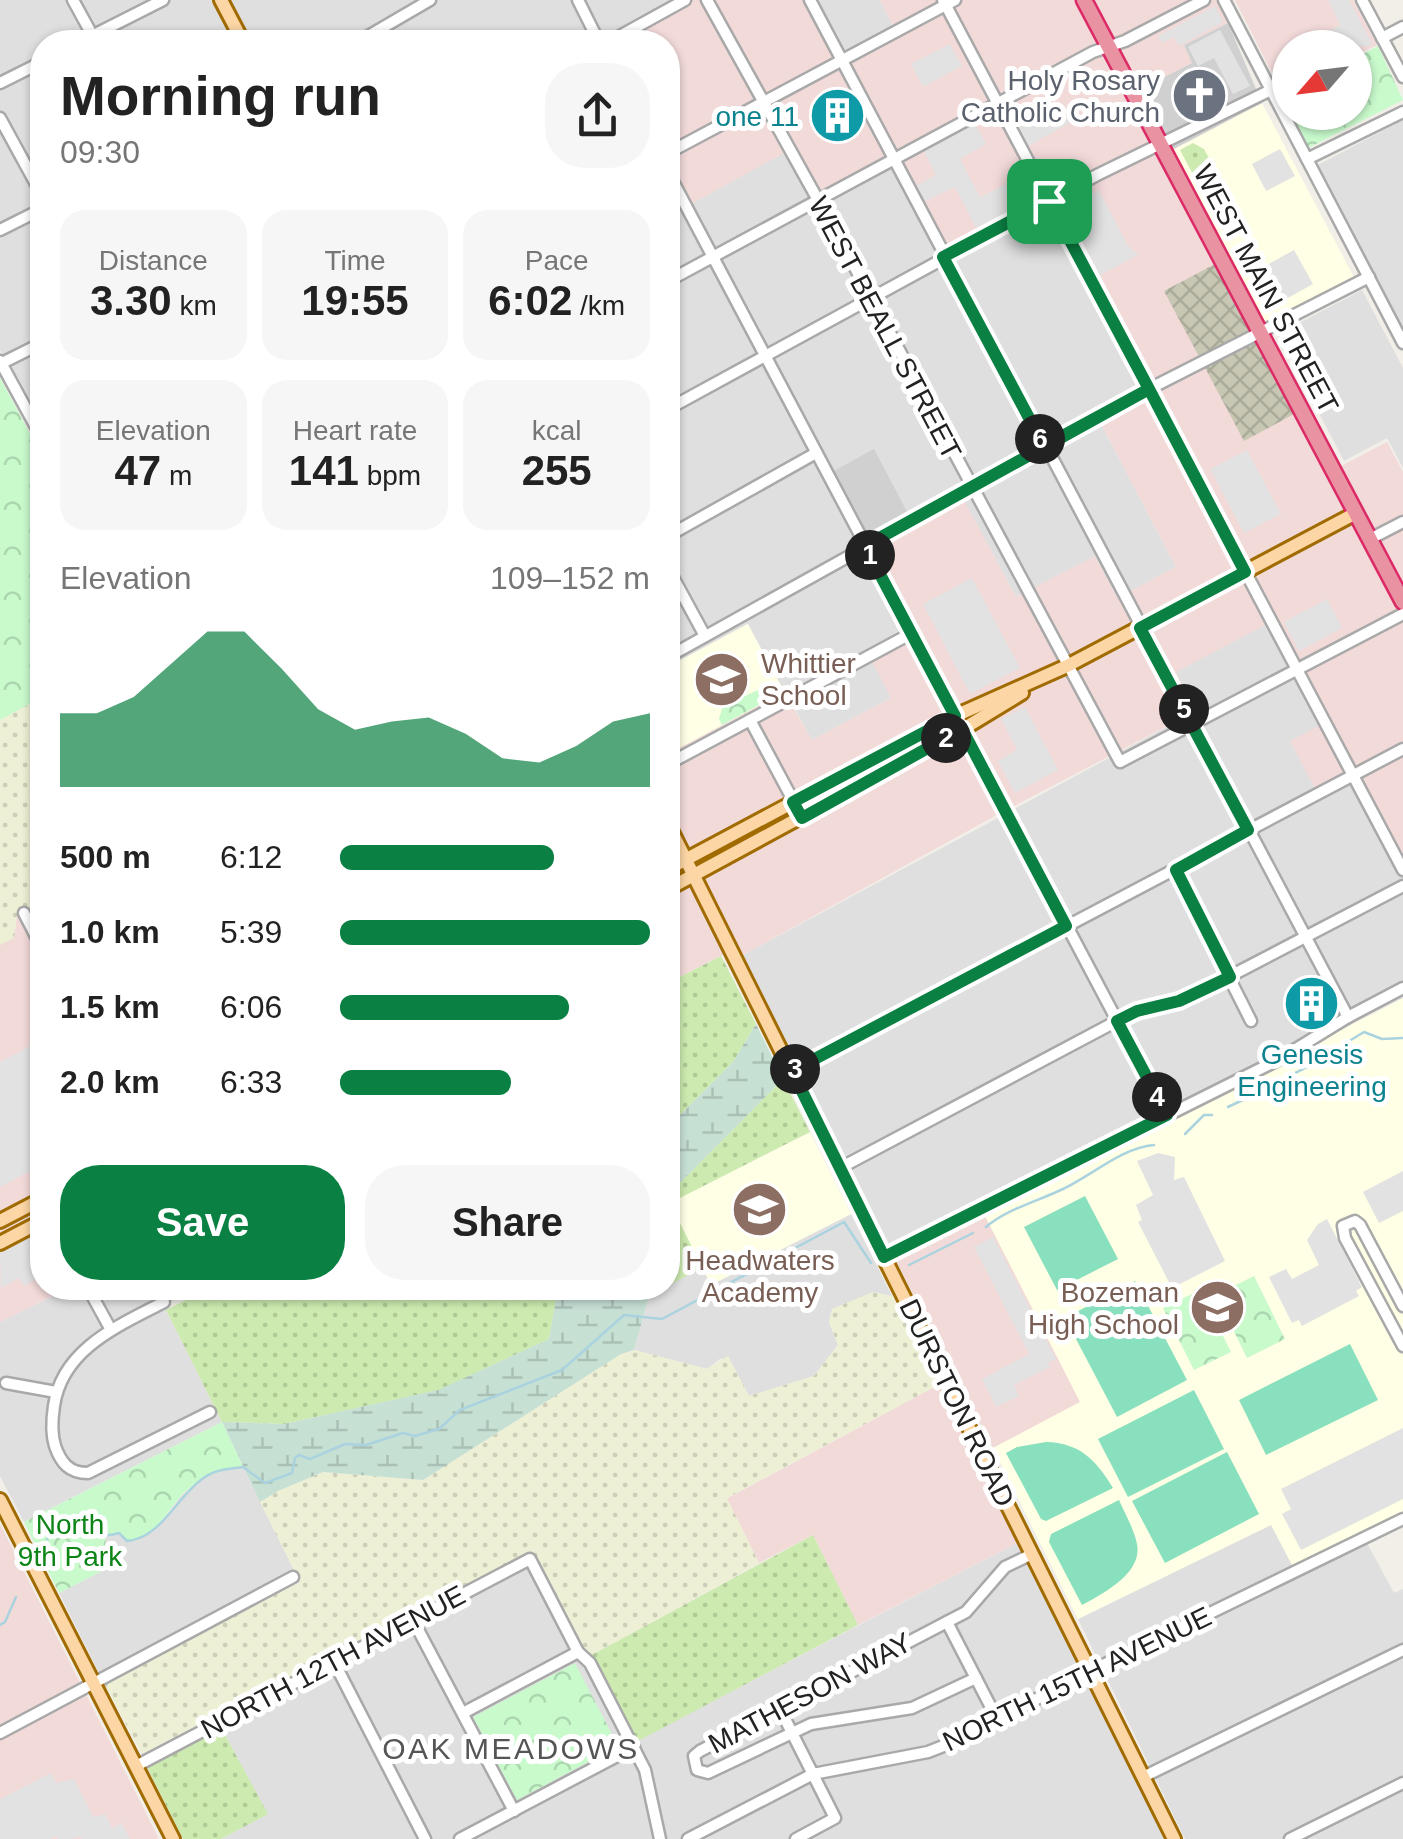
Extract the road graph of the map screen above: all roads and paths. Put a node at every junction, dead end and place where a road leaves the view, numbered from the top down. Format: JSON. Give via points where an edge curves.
{"nodes":[{"id":1,"x":73,"y":0,"type":"edge"},
{"id":2,"x":163,"y":0,"type":"edge"},
{"id":3,"x":221,"y":0,"type":"edge"},
{"id":4,"x":430,"y":0,"type":"edge"},
{"id":5,"x":578,"y":0,"type":"edge"},
{"id":6,"x":685,"y":0,"type":"edge"},
{"id":7,"x":706,"y":0,"type":"edge"},
{"id":8,"x":810,"y":0,"type":"edge"},
{"id":9,"x":1084,"y":0,"type":"edge"},
{"id":10,"x":1204,"y":0,"type":"edge"},
{"id":11,"x":1224,"y":0,"type":"edge"},
{"id":12,"x":1362,"y":0,"type":"edge"},
{"id":13,"x":948,"y":2,"type":"edge"},
{"id":14,"x":1403,"y":28,"type":"edge"},
{"id":15,"x":89,"y":30,"type":"edge"},
{"id":16,"x":110,"y":30,"type":"edge"},
{"id":17,"x":237,"y":30,"type":"edge"},
{"id":18,"x":387,"y":30,"type":"edge"},
{"id":19,"x":593,"y":30,"type":"edge"},
{"id":20,"x":631,"y":30,"type":"edge"},
{"id":21,"x":1382,"y":38,"type":"junction"},
{"id":22,"x":1109,"y":47,"type":"junction"},
{"id":23,"x":842,"y":60,"type":"junction"},
{"id":24,"x":30,"y":68,"type":"edge"},
{"id":25,"x":1403,"y":77,"type":"edge"},
{"id":26,"x":0,"y":83,"type":"edge"},
{"id":27,"x":1271,"y":90,"type":"junction"},
{"id":28,"x":763,"y":103,"type":"junction"},
{"id":29,"x":998,"y":103,"type":"junction"},
{"id":30,"x":1403,"y":112,"type":"edge"},
{"id":31,"x":0,"y":118,"type":"edge"},
{"id":32,"x":1161,"y":145,"type":"junction"},
{"id":33,"x":680,"y":147,"type":"edge"},
{"id":34,"x":892,"y":159,"type":"junction"},
{"id":35,"x":1307,"y":159,"type":"junction"},
{"id":36,"x":30,"y":174,"type":"edge"},
{"id":37,"x":680,"y":195,"type":"edge"},
{"id":38,"x":817,"y":200,"type":"junction"},
{"id":39,"x":1049,"y":201,"type":"junction"},
{"id":40,"x":30,"y":215,"type":"edge"},
{"id":41,"x":0,"y":230,"type":"edge"},
{"id":42,"x":712,"y":256,"type":"junction"},
{"id":43,"x":943,"y":257,"type":"junction"},
{"id":44,"x":680,"y":273,"type":"edge"},
{"id":45,"x":1369,"y":277,"type":"junction"},
{"id":46,"x":870,"y":297,"type":"junction"},
{"id":47,"x":1260,"y":332,"type":"junction"},
{"id":48,"x":1403,"y":343,"type":"edge"},
{"id":49,"x":30,"y":349,"type":"edge"},
{"id":50,"x":764,"y":355,"type":"junction"},
{"id":51,"x":1,"y":362,"type":"edge"},
{"id":52,"x":1149,"y":389,"type":"junction"},
{"id":53,"x":680,"y":402,"type":"edge"},
{"id":54,"x":30,"y":416,"type":"edge"},
{"id":55,"x":1044,"y":446,"type":"junction"},
{"id":56,"x":816,"y":452,"type":"junction"},
{"id":57,"x":970,"y":486,"type":"junction"},
{"id":58,"x":1356,"y":513,"type":"junction"},
{"id":59,"x":1403,"y":522,"type":"edge"},
{"id":60,"x":680,"y":529,"type":"edge"},
{"id":61,"x":1370,"y":540,"type":"junction"},
{"id":62,"x":865,"y":546,"type":"junction"},
{"id":63,"x":1245,"y":572,"type":"junction"},
{"id":64,"x":680,"y":591,"type":"edge"},
{"id":65,"x":1403,"y":602,"type":"edge"},
{"id":66,"x":1403,"y":614,"type":"edge"},
{"id":67,"x":1140,"y":628,"type":"junction"},
{"id":68,"x":912,"y":633,"type":"junction"},
{"id":69,"x":704,"y":636,"type":"junction"},
{"id":70,"x":680,"y":651,"type":"edge"},
{"id":71,"x":1067,"y":666,"type":"junction"},
{"id":72,"x":1296,"y":670,"type":"junction"},
{"id":73,"x":955,"y":716,"type":"junction"},
{"id":74,"x":750,"y":720,"type":"junction"},
{"id":75,"x":1192,"y":724,"type":"junction"},
{"id":76,"x":962,"y":729,"type":"junction"},
{"id":77,"x":1403,"y":749,"type":"edge"},
{"id":78,"x":680,"y":758,"type":"edge"},
{"id":79,"x":1353,"y":776,"type":"junction"},
{"id":80,"x":793,"y":802,"type":"junction"},
{"id":81,"x":802,"y":818,"type":"junction"},
{"id":82,"x":1248,"y":830,"type":"junction"},
{"id":83,"x":680,"y":847,"type":"edge"},
{"id":84,"x":686,"y":859,"type":"junction"},
{"id":85,"x":680,"y":862,"type":"edge"},
{"id":86,"x":1176,"y":870,"type":"junction"},
{"id":87,"x":1403,"y":870,"type":"edge"},
{"id":88,"x":694,"y":875,"type":"junction"},
{"id":89,"x":680,"y":883,"type":"edge"},
{"id":90,"x":1403,"y":886,"type":"edge"},
{"id":91,"x":24,"y":913,"type":"dead end"},
{"id":92,"x":30,"y":925,"type":"edge"},
{"id":93,"x":1066,"y":926,"type":"junction"},
{"id":94,"x":1305,"y":937,"type":"junction"},
{"id":95,"x":1230,"y":977,"type":"junction"},
{"id":96,"x":1403,"y":988,"type":"edge"},
{"id":97,"x":1348,"y":1017,"type":"junction"},
{"id":98,"x":1117,"y":1021,"type":"junction"},
{"id":99,"x":1252,"y":1021,"type":"dead end"},
{"id":100,"x":792,"y":1071,"type":"junction"},
{"id":101,"x":1167,"y":1115,"type":"junction"},
{"id":102,"x":840,"y":1168,"type":"junction"},
{"id":103,"x":30,"y":1206,"type":"edge"},
{"id":104,"x":0,"y":1221,"type":"edge"},
{"id":105,"x":30,"y":1228,"type":"edge"},
{"id":106,"x":0,"y":1244,"type":"edge"},
{"id":107,"x":884,"y":1257,"type":"junction"},
{"id":108,"x":94,"y":1300,"type":"edge"},
{"id":109,"x":164,"y":1302,"type":"dead end"},
{"id":110,"x":1403,"y":1306,"type":"edge"},
{"id":111,"x":110,"y":1330,"type":"junction"},
{"id":112,"x":1403,"y":1346,"type":"edge"},
{"id":113,"x":6,"y":1382,"type":"dead end"},
{"id":114,"x":56,"y":1392,"type":"junction"},
{"id":115,"x":210,"y":1412,"type":"dead end"},
{"id":116,"x":0,"y":1500,"type":"edge"},
{"id":117,"x":1403,"y":1518,"type":"edge"},
{"id":118,"x":1032,"y":1554,"type":"junction"},
{"id":119,"x":293,"y":1577,"type":"dead end"},
{"id":120,"x":414,"y":1620,"type":"junction"},
{"id":121,"x":947,"y":1622,"type":"junction"},
{"id":122,"x":1403,"y":1650,"type":"edge"},
{"id":123,"x":578,"y":1652,"type":"junction"},
{"id":124,"x":334,"y":1662,"type":"junction"},
{"id":125,"x":1091,"y":1671,"type":"junction"},
{"id":126,"x":976,"y":1678,"type":"junction"},
{"id":127,"x":94,"y":1683,"type":"junction"},
{"id":128,"x":780,"y":1709,"type":"junction"},
{"id":129,"x":462,"y":1714,"type":"junction"},
{"id":130,"x":997,"y":1718,"type":"junction"},
{"id":131,"x":0,"y":1732,"type":"edge"},
{"id":132,"x":791,"y":1732,"type":"junction"},
{"id":133,"x":634,"y":1747,"type":"junction"},
{"id":134,"x":136,"y":1766,"type":"junction"},
{"id":135,"x":812,"y":1774,"type":"junction"},
{"id":136,"x":1144,"y":1777,"type":"junction"},
{"id":137,"x":1403,"y":1784,"type":"edge"},
{"id":138,"x":514,"y":1811,"type":"junction"},
{"id":139,"x":173,"y":1839,"type":"edge"},
{"id":140,"x":425,"y":1839,"type":"edge"},
{"id":141,"x":460,"y":1839,"type":"edge"},
{"id":142,"x":660,"y":1839,"type":"edge"},
{"id":143,"x":688,"y":1839,"type":"edge"},
{"id":144,"x":796,"y":1839,"type":"edge"},
{"id":145,"x":1174,"y":1839,"type":"edge"},
{"id":146,"x":1290,"y":1839,"type":"edge"}],
"edges":[{"from":1,"to":15,"type":"street"},
{"from":2,"to":16,"type":"street"},
{"from":3,"to":17,"type":"main road"},
{"from":4,"to":18,"type":"street"},
{"from":5,"to":19,"type":"street"},
{"from":6,"to":20,"type":"street"},
{"from":7,"to":28,"type":"street","name":"WEST BEALL STREET"},
{"from":8,"to":23,"type":"street"},
{"from":9,"to":22,"type":"highway","name":"WEST MAIN STREET"},
{"from":10,"to":22,"type":"street"},
{"from":11,"to":27,"type":"street"},
{"from":12,"to":21,"type":"street"},
{"from":13,"to":23,"type":"street"},
{"from":13,"to":29,"type":"street"},
{"from":14,"to":21,"type":"street"},
{"from":21,"to":25,"type":"street"},
{"from":22,"to":29,"type":"street"},
{"from":22,"to":32,"type":"highway","name":"WEST MAIN STREET"},
{"from":23,"to":28,"type":"street"},
{"from":23,"to":34,"type":"street"},
{"from":24,"to":26,"type":"street"},
{"from":27,"to":32,"type":"street"},
{"from":27,"to":35,"type":"street"},
{"from":28,"to":33,"type":"street"},
{"from":28,"to":38,"type":"street","name":"WEST BEALL STREET"},
{"from":29,"to":34,"type":"street"},
{"from":29,"to":39,"type":"street"},
{"from":30,"to":35,"type":"street"},
{"from":31,"to":36,"type":"street"},
{"from":32,"to":39,"type":"street"},
{"from":32,"to":47,"type":"highway","name":"WEST MAIN STREET"},
{"from":34,"to":38,"type":"street"},
{"from":34,"to":43,"type":"street"},
{"from":35,"to":45,"type":"street"},
{"from":37,"to":42,"type":"street"},
{"from":38,"to":42,"type":"street"},
{"from":38,"to":46,"type":"street","name":"WEST BEALL STREET"},
{"from":39,"to":43,"type":"street"},
{"from":39,"to":52,"type":"street"},
{"from":40,"to":41,"type":"street"},
{"from":42,"to":44,"type":"street"},
{"from":42,"to":50,"type":"street"},
{"from":43,"to":46,"type":"street"},
{"from":43,"to":55,"type":"street"},
{"from":45,"to":47,"type":"street"},
{"from":45,"to":48,"type":"street"},
{"from":46,"to":50,"type":"street"},
{"from":46,"to":57,"type":"street","name":"WEST BEALL STREET"},
{"from":47,"to":52,"type":"street"},
{"from":47,"to":58,"type":"highway","name":"WEST MAIN STREET"},
{"from":49,"to":51,"type":"street"},
{"from":50,"to":53,"type":"street"},
{"from":50,"to":56,"type":"street"},
{"from":51,"to":54,"type":"street"},
{"from":52,"to":55,"type":"street"},
{"from":52,"to":63,"type":"street"},
{"from":55,"to":57,"type":"street"},
{"from":55,"to":67,"type":"street"},
{"from":56,"to":60,"type":"street"},
{"from":56,"to":62,"type":"street"},
{"from":57,"to":62,"type":"street"},
{"from":57,"to":71,"type":"street","name":"WEST BEALL STREET"},
{"from":58,"to":61,"type":"highway","name":"WEST MAIN STREET"},
{"from":58,"to":63,"type":"main road"},
{"from":59,"to":61,"type":"street"},
{"from":61,"to":65,"type":"highway","name":"WEST MAIN STREET"},
{"from":62,"to":68,"type":"street"},
{"from":62,"to":69,"type":"street"},
{"from":63,"to":67,"type":"main road"},
{"from":63,"to":72,"type":"street"},
{"from":64,"to":69,"type":"street"},
{"from":66,"to":72,"type":"street"},
{"from":67,"to":71,"type":"main road"},
{"from":67,"to":75,"type":"street"},
{"from":68,"to":73,"type":"street"},
{"from":68,"to":74,"type":"street"},
{"from":69,"to":70,"type":"street"},
{"from":71,"to":73,"type":"main road"},
{"from":71,"to":75,"type":"street","name":"WEST BEALL STREET","via":[[1120,762]]},
{"from":71,"to":76,"type":"main road"},
{"from":72,"to":75,"type":"street"},
{"from":72,"to":79,"type":"street"},
{"from":73,"to":76,"type":"street"},
{"from":73,"to":80,"type":"main road"},
{"from":74,"to":78,"type":"street"},
{"from":74,"to":80,"type":"street"},
{"from":75,"to":82,"type":"street"},
{"from":76,"to":81,"type":"main road"},
{"from":76,"to":93,"type":"street"},
{"from":77,"to":79,"type":"street"},
{"from":79,"to":82,"type":"street"},
{"from":79,"to":87,"type":"street"},
{"from":80,"to":81,"type":"street"},
{"from":80,"to":84,"type":"main road"},
{"from":81,"to":88,"type":"main road"},
{"from":82,"to":86,"type":"street"},
{"from":82,"to":94,"type":"street"},
{"from":83,"to":84,"type":"main road","name":"DURSTON ROAD"},
{"from":84,"to":85,"type":"main road"},
{"from":84,"to":88,"type":"main road","name":"DURSTON ROAD"},
{"from":86,"to":93,"type":"street"},
{"from":86,"to":95,"type":"street"},
{"from":88,"to":89,"type":"main road"},
{"from":88,"to":100,"type":"main road","name":"DURSTON ROAD"},
{"from":90,"to":94,"type":"street"},
{"from":91,"to":92,"type":"street"},
{"from":93,"to":98,"type":"street"},
{"from":93,"to":100,"type":"street"},
{"from":94,"to":95,"type":"street"},
{"from":94,"to":97,"type":"street"},
{"from":95,"to":98,"type":"street"},
{"from":95,"to":99,"type":"street"},
{"from":96,"to":97,"type":"street"},
{"from":97,"to":101,"type":"street"},
{"from":98,"to":101,"type":"street"},
{"from":98,"to":102,"type":"street"},
{"from":100,"to":102,"type":"main road","name":"DURSTON ROAD"},
{"from":101,"to":107,"type":"street"},
{"from":102,"to":107,"type":"main road","name":"DURSTON ROAD"},
{"from":103,"to":104,"type":"main road"},
{"from":105,"to":106,"type":"main road"},
{"from":107,"to":118,"type":"main road","name":"DURSTON ROAD"},
{"from":108,"to":111,"type":"street"},
{"from":109,"to":111,"type":"street"},
{"from":110,"to":112,"type":"street","via":[[1360,1224],[1348,1221],[1345,1238]]},
{"from":111,"to":114,"type":"street","via":[[70,1364]]},
{"from":113,"to":114,"type":"street"},
{"from":114,"to":115,"type":"street","via":[[52,1434],[64,1466],[77,1473]]},
{"from":116,"to":127,"type":"main road"},
{"from":117,"to":125,"type":"street","name":"NORTH 15TH AVENUE"},
{"from":118,"to":121,"type":"street","name":"MATHESON WAY","via":[[1005,1567],[966,1612]]},
{"from":118,"to":125,"type":"main road","name":"DURSTON ROAD"},
{"from":119,"to":127,"type":"street"},
{"from":120,"to":123,"type":"street","name":"NORTH 12TH AVENUE","via":[[530,1559]]},
{"from":120,"to":124,"type":"street","name":"NORTH 12TH AVENUE"},
{"from":120,"to":129,"type":"street"},
{"from":121,"to":126,"type":"street"},
{"from":121,"to":128,"type":"street","name":"MATHESON WAY"},
{"from":122,"to":136,"type":"street"},
{"from":123,"to":129,"type":"street"},
{"from":123,"to":133,"type":"street"},
{"from":124,"to":134,"type":"street","name":"NORTH 12TH AVENUE"},
{"from":124,"to":140,"type":"street"},
{"from":125,"to":130,"type":"street","name":"NORTH 15TH AVENUE"},
{"from":125,"to":136,"type":"main road","name":"DURSTON ROAD"},
{"from":126,"to":130,"type":"street"},
{"from":126,"to":132,"type":"street","name":"MATHESON WAY","via":[[922,1705]]},
{"from":127,"to":131,"type":"street"},
{"from":127,"to":134,"type":"main road"},
{"from":128,"to":132,"type":"street"},
{"from":128,"to":132,"type":"street","name":"MATHESON WAY","via":[[700,1751],[694,1756],[697,1770],[708,1773]]},
{"from":129,"to":138,"type":"street"},
{"from":130,"to":135,"type":"street","name":"NORTH 15TH AVENUE","via":[[928,1752]]},
{"from":132,"to":135,"type":"street"},
{"from":133,"to":138,"type":"street"},
{"from":133,"to":142,"type":"street","via":[[652,1791]]},
{"from":134,"to":139,"type":"main road"},
{"from":135,"to":143,"type":"street","name":"NORTH 15TH AVENUE"},
{"from":135,"to":144,"type":"street","via":[[835,1818]]},
{"from":136,"to":145,"type":"main road","name":"DURSTON ROAD"},
{"from":137,"to":146,"type":"street"},
{"from":138,"to":141,"type":"street"}]}
